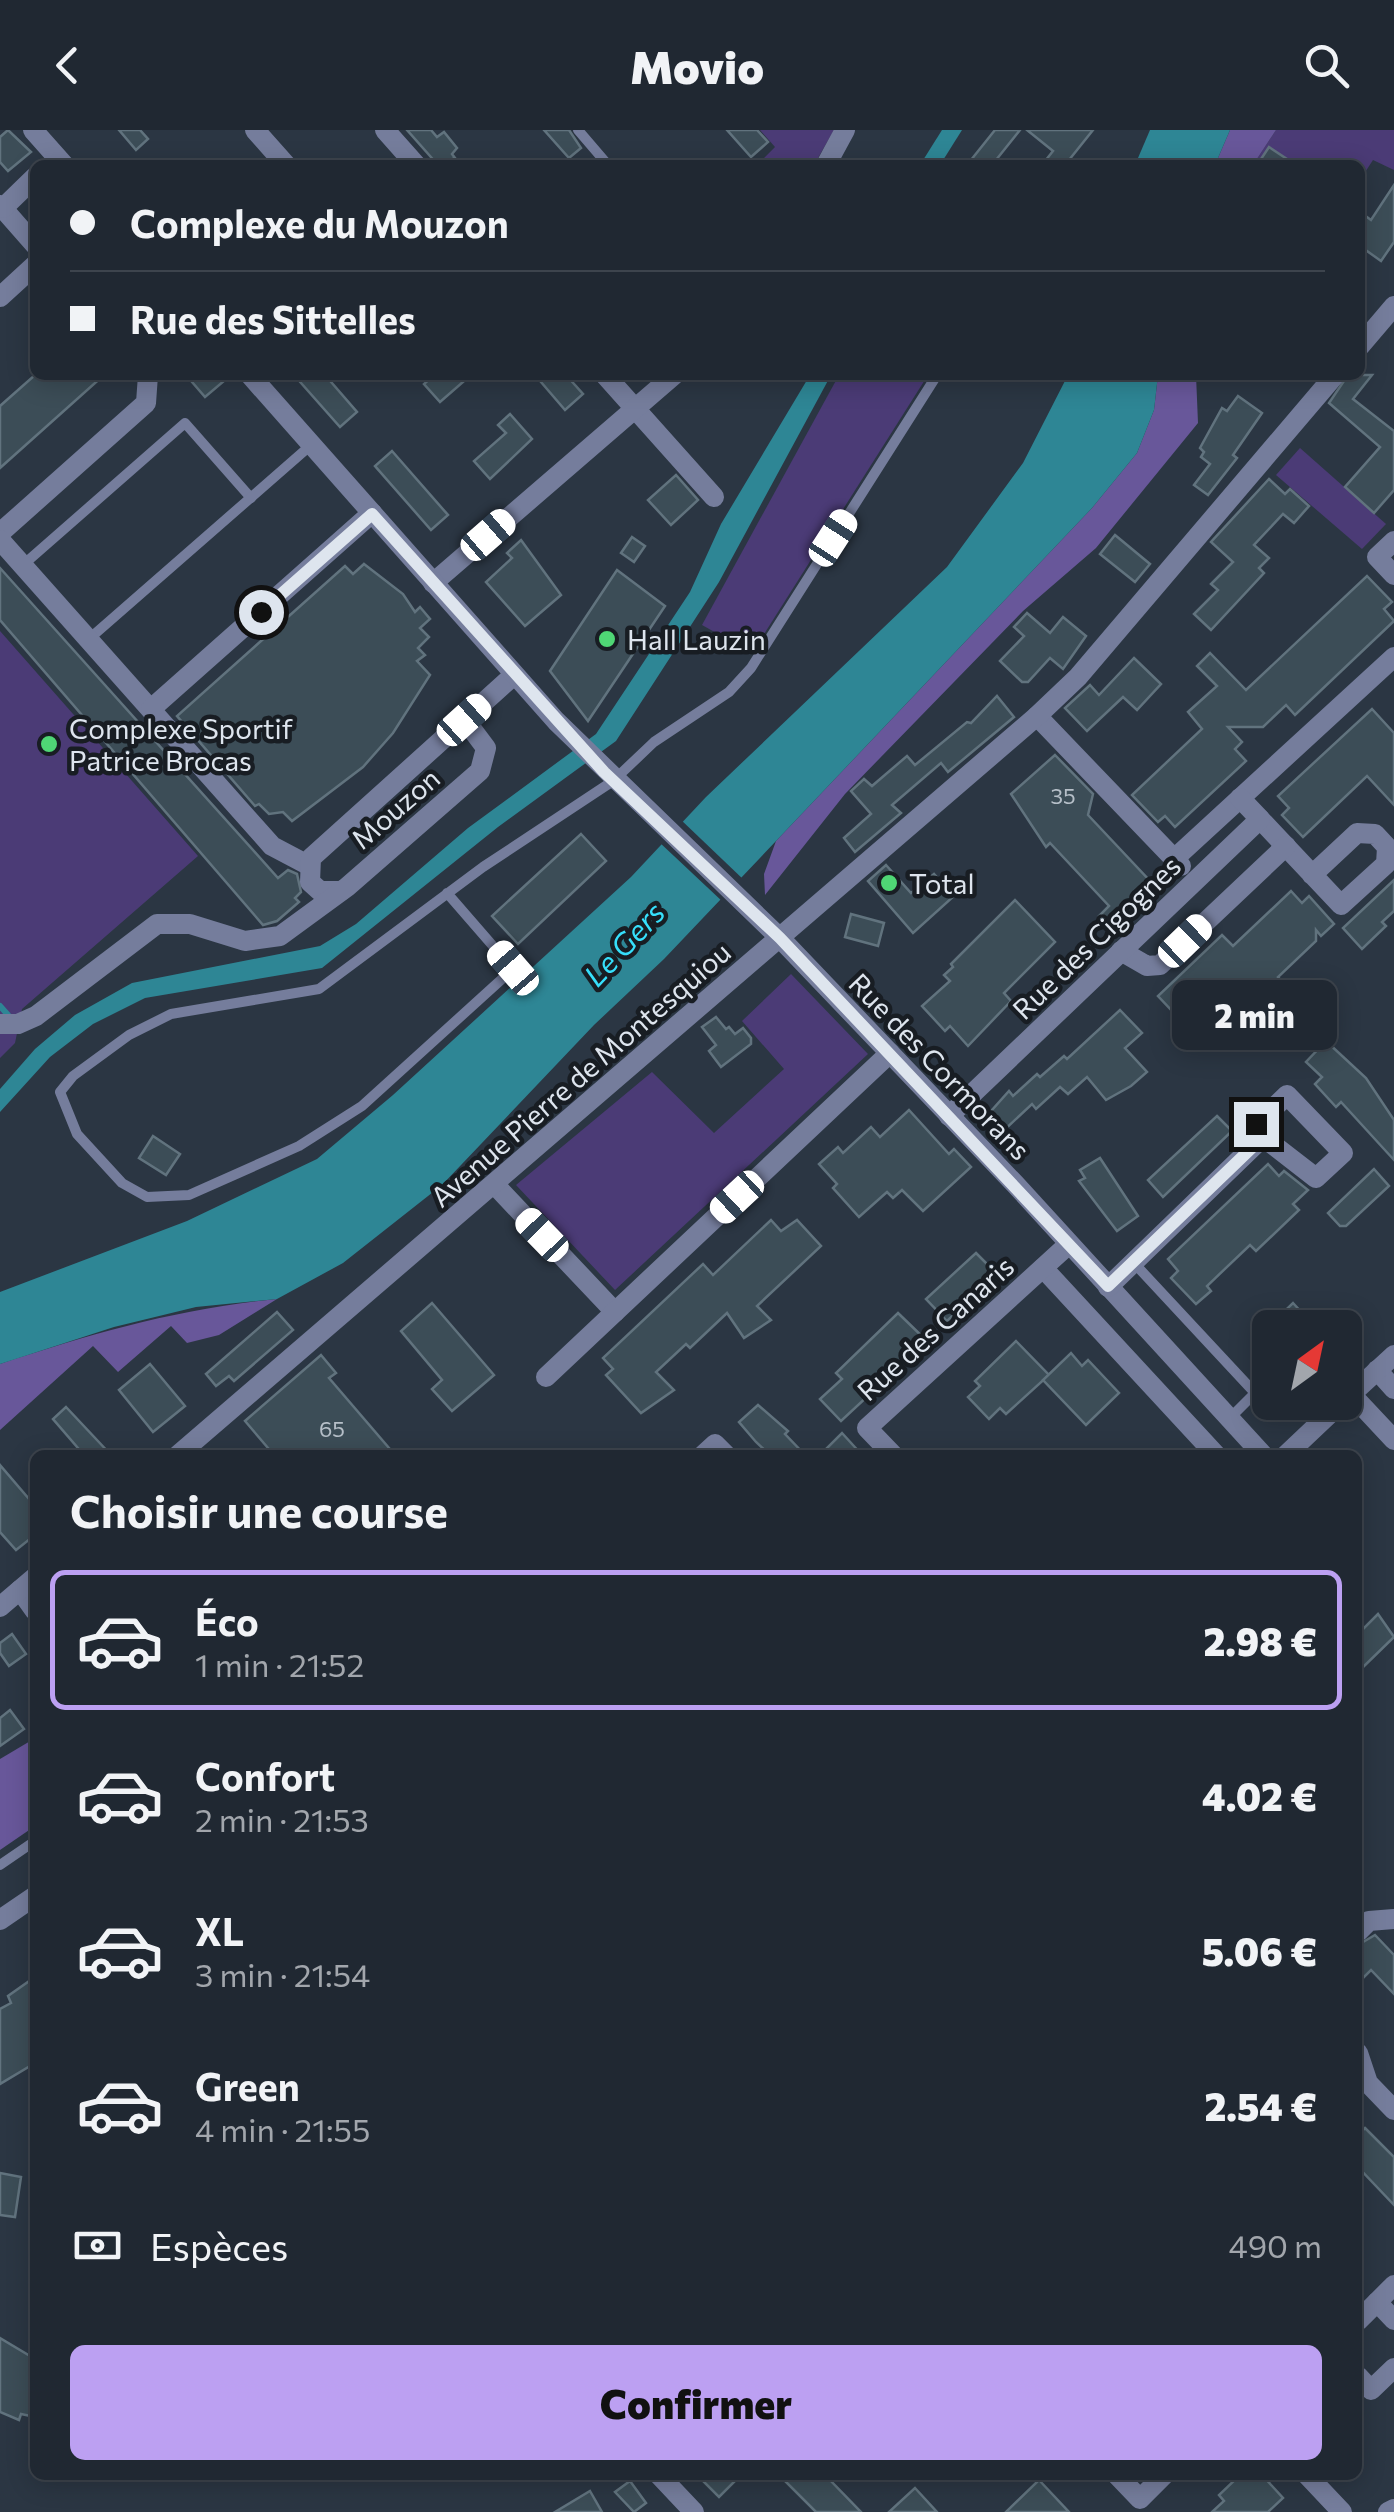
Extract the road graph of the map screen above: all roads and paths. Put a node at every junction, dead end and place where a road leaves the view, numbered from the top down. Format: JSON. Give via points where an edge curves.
{"nodes":[{"id":1,"x":33,"y":130,"type":"edge"},
{"id":2,"x":255,"y":130,"type":"edge"},
{"id":3,"x":385,"y":130,"type":"edge"},
{"id":4,"x":578,"y":130,"type":"edge"},
{"id":5,"x":845,"y":130,"type":"edge"},
{"id":6,"x":55,"y":160,"type":"edge"},
{"id":7,"x":282,"y":160,"type":"edge"},
{"id":8,"x":412,"y":160,"type":"edge"},
{"id":9,"x":604,"y":160,"type":"edge"},
{"id":10,"x":829,"y":160,"type":"edge"},
{"id":11,"x":30,"y":181,"type":"edge"},
{"id":12,"x":1,"y":206,"type":"edge"},
{"id":13,"x":30,"y":240,"type":"edge"},
{"id":14,"x":30,"y":270,"type":"edge"},
{"id":15,"x":0,"y":297,"type":"edge"},
{"id":16,"x":1394,"y":306,"type":"edge"},
{"id":17,"x":1365,"y":340,"type":"edge"},
{"id":18,"x":148,"y":380,"type":"edge"},
{"id":19,"x":254,"y":380,"type":"edge"},
{"id":20,"x":609,"y":380,"type":"edge"},
{"id":21,"x":668,"y":380,"type":"edge"},
{"id":22,"x":934,"y":380,"type":"edge"},
{"id":23,"x":1331,"y":380,"type":"edge"},
{"id":24,"x":635,"y":409,"type":"junction"},
{"id":25,"x":311,"y":445,"type":"junction"},
{"id":26,"x":714,"y":497,"type":"dead end"},
{"id":27,"x":250,"y":498,"type":"junction"},
{"id":28,"x":372,"y":514,"type":"junction"},
{"id":29,"x":0,"y":536,"type":"edge"},
{"id":30,"x":1394,"y":541,"type":"edge"},
{"id":31,"x":23,"y":564,"type":"junction"},
{"id":32,"x":1394,"y":575,"type":"edge"},
{"id":33,"x":433,"y":583,"type":"junction"},
{"id":34,"x":88,"y":639,"type":"junction"},
{"id":35,"x":1394,"y":657,"type":"edge"},
{"id":36,"x":514,"y":675,"type":"junction"},
{"id":37,"x":151,"y":709,"type":"junction"},
{"id":38,"x":1037,"y":716,"type":"junction"},
{"id":39,"x":464,"y":720,"type":"junction"},
{"id":40,"x":609,"y":776,"type":"junction"},
{"id":41,"x":1240,"y":798,"type":"junction"},
{"id":42,"x":1260,"y":819,"type":"junction"},
{"id":43,"x":1286,"y":846,"type":"junction"},
{"id":44,"x":1174,"y":858,"type":"junction"},
{"id":45,"x":308,"y":865,"type":"junction"},
{"id":46,"x":1312,"y":874,"type":"dead end"},
{"id":47,"x":1194,"y":880,"type":"junction"},
{"id":48,"x":341,"y":892,"type":"junction"},
{"id":49,"x":446,"y":893,"type":"junction"},
{"id":50,"x":780,"y":938,"type":"junction"},
{"id":51,"x":1121,"y":951,"type":"junction"},
{"id":52,"x":0,"y":1024,"type":"edge"},
{"id":53,"x":890,"y":1054,"type":"junction"},
{"id":54,"x":949,"y":1116,"type":"junction"},
{"id":55,"x":1263,"y":1137,"type":"dead end"},
{"id":56,"x":494,"y":1184,"type":"junction"},
{"id":57,"x":1069,"y":1244,"type":"junction"},
{"id":58,"x":1134,"y":1262,"type":"junction"},
{"id":59,"x":1043,"y":1268,"type":"junction"},
{"id":60,"x":1108,"y":1286,"type":"junction"},
{"id":61,"x":615,"y":1312,"type":"junction"},
{"id":62,"x":1394,"y":1355,"type":"edge"},
{"id":63,"x":1377,"y":1370,"type":"junction"},
{"id":64,"x":546,"y":1377,"type":"dead end"},
{"id":65,"x":1362,"y":1384,"type":"edge"},
{"id":66,"x":1394,"y":1388,"type":"edge"},
{"id":67,"x":1362,"y":1413,"type":"edge"},
{"id":68,"x":1229,"y":1418,"type":"junction"},
{"id":69,"x":1324,"y":1420,"type":"edge"},
{"id":70,"x":1394,"y":1440,"type":"edge"},
{"id":71,"x":184,"y":1450,"type":"edge"},
{"id":72,"x":888,"y":1450,"type":"edge"},
{"id":73,"x":1211,"y":1450,"type":"edge"},
{"id":74,"x":1258,"y":1450,"type":"edge"},
{"id":75,"x":1291,"y":1450,"type":"edge"},
{"id":76,"x":27,"y":1583,"type":"edge"},
{"id":77,"x":0,"y":1606,"type":"edge"},
{"id":78,"x":30,"y":1845,"type":"edge"},
{"id":79,"x":0,"y":1866,"type":"edge"},
{"id":80,"x":30,"y":1899,"type":"edge"},
{"id":81,"x":1394,"y":1919,"type":"edge"},
{"id":82,"x":0,"y":1920,"type":"edge"},
{"id":83,"x":1362,"y":1928,"type":"edge"},
{"id":84,"x":1362,"y":2065,"type":"edge"},
{"id":85,"x":1394,"y":2110,"type":"edge"},
{"id":86,"x":1394,"y":2286,"type":"edge"},
{"id":87,"x":1377,"y":2302,"type":"junction"},
{"id":88,"x":1362,"y":2316,"type":"edge"},
{"id":89,"x":1394,"y":2320,"type":"edge"},
{"id":90,"x":1394,"y":2368,"type":"edge"},
{"id":91,"x":1362,"y":2381,"type":"edge"},
{"id":92,"x":665,"y":2480,"type":"edge"},
{"id":93,"x":1122,"y":2480,"type":"edge"},
{"id":94,"x":1159,"y":2480,"type":"edge"},
{"id":95,"x":1313,"y":2480,"type":"edge"},
{"id":96,"x":694,"y":2512,"type":"edge"},
{"id":97,"x":1342,"y":2512,"type":"edge"}],
"edges":[{"from":1,"to":6,"type":"street"},
{"from":2,"to":7,"type":"street"},
{"from":3,"to":8,"type":"street"},
{"from":4,"to":9,"type":"lane"},
{"from":5,"to":10,"type":"street"},
{"from":11,"to":12,"type":"street"},
{"from":12,"to":13,"type":"street"},
{"from":14,"to":15,"type":"street"},
{"from":16,"to":17,"type":"street"},
{"from":18,"to":29,"type":"street","via":[[146,403]]},
{"from":19,"to":25,"type":"street","name":"Rue des Cormorans"},
{"from":20,"to":24,"type":"street"},
{"from":21,"to":24,"type":"street"},
{"from":22,"to":40,"type":"lane","via":[[751,668],[729,692]]},
{"from":23,"to":38,"type":"street","name":"Avenue Pierre de Montesquiou","via":[[1078,677]]},
{"from":24,"to":26,"type":"street"},
{"from":24,"to":33,"type":"street"},
{"from":25,"to":27,"type":"lane"},
{"from":25,"to":28,"type":"street","name":"Rue des Cormorans"},
{"from":27,"to":31,"type":"lane","via":[[185,423]]},
{"from":27,"to":34,"type":"lane"},
{"from":28,"to":33,"type":"street","name":"Rue des Cormorans"},
{"from":28,"to":37,"type":"street"},
{"from":29,"to":31,"type":"street"},
{"from":30,"to":32,"type":"street","via":[[1377,557]]},
{"from":31,"to":34,"type":"street"},
{"from":33,"to":36,"type":"street","name":"Rue des Cormorans"},
{"from":34,"to":37,"type":"street"},
{"from":35,"to":41,"type":"street","name":"Rue des Cigognes"},
{"from":36,"to":39,"type":"street","name":"Mouzon"},
{"from":36,"to":40,"type":"street","name":"Rue des Cormorans"},
{"from":37,"to":45,"type":"street","via":[[272,846]]},
{"from":38,"to":44,"type":"street"},
{"from":38,"to":50,"type":"street","name":"Avenue Pierre de Montesquiou"},
{"from":39,"to":45,"type":"street","name":"Mouzon"},
{"from":39,"to":48,"type":"street","name":"Mouzon","via":[[486,748],[485,764]]},
{"from":40,"to":49,"type":"lane"},
{"from":40,"to":50,"type":"street","name":"Rue des Cormorans"},
{"from":41,"to":42,"type":"street"},
{"from":41,"to":44,"type":"street","name":"Rue des Cigognes"},
{"from":42,"to":43,"type":"street"},
{"from":42,"to":47,"type":"street","name":"Rue des Cigognes"},
{"from":43,"to":46,"type":"street"},
{"from":43,"to":51,"type":"street","via":[[1160,965],[1147,966]]},
{"from":44,"to":47,"type":"street"},
{"from":45,"to":48,"type":"street","via":[[310,882],[320,891]]},
{"from":47,"to":51,"type":"street","name":"Rue des Cigognes"},
{"from":48,"to":52,"type":"street","name":"Mouzon","via":[[280,936],[260,942],[190,924],[157,924],[36,1016]]},
{"from":49,"to":49,"type":"lane","via":[[319,990],[171,1014],[129,1035],[60,1092],[76,1134],[122,1183],[168,1199],[299,1146],[362,1106],[513,968]]},
{"from":50,"to":53,"type":"street","name":"Rue des Cormorans"},
{"from":50,"to":56,"type":"street","name":"Avenue Pierre de Montesquiou"},
{"from":51,"to":54,"type":"street","name":"Rue des Cigognes"},
{"from":53,"to":54,"type":"street","name":"Rue des Cormorans"},
{"from":53,"to":61,"type":"street"},
{"from":54,"to":57,"type":"street","name":"Rue des Cormorans"},
{"from":55,"to":58,"type":"street"},
{"from":56,"to":61,"type":"street"},
{"from":56,"to":71,"type":"street","name":"Avenue Pierre de Montesquiou"},
{"from":57,"to":59,"type":"street","name":"Rue des Canaris"},
{"from":57,"to":60,"type":"street","name":"Rue des Cormorans"},
{"from":58,"to":60,"type":"street"},
{"from":58,"to":68,"type":"lane","via":[[1255,1393]]},
{"from":59,"to":72,"type":"street","name":"Rue des Canaris","via":[[867,1428]]},
{"from":59,"to":73,"type":"street"},
{"from":60,"to":68,"type":"street","name":"Rue des Cormorans"},
{"from":61,"to":64,"type":"street"},
{"from":62,"to":63,"type":"street"},
{"from":63,"to":65,"type":"street"},
{"from":63,"to":66,"type":"street"},
{"from":67,"to":70,"type":"street"},
{"from":68,"to":74,"type":"street","name":"Rue des Cormorans"},
{"from":69,"to":75,"type":"street"},
{"from":76,"to":77,"type":"street"},
{"from":78,"to":79,"type":"lane"},
{"from":80,"to":82,"type":"street"},
{"from":81,"to":83,"type":"street"},
{"from":84,"to":85,"type":"street","via":[[1368,2083]]},
{"from":86,"to":87,"type":"street"},
{"from":87,"to":88,"type":"street"},
{"from":87,"to":89,"type":"street"},
{"from":90,"to":91,"type":"street","via":[[1370,2390]]},
{"from":92,"to":96,"type":"street"},
{"from":93,"to":94,"type":"street","via":[[1140,2499]]},
{"from":95,"to":97,"type":"street"}]}
